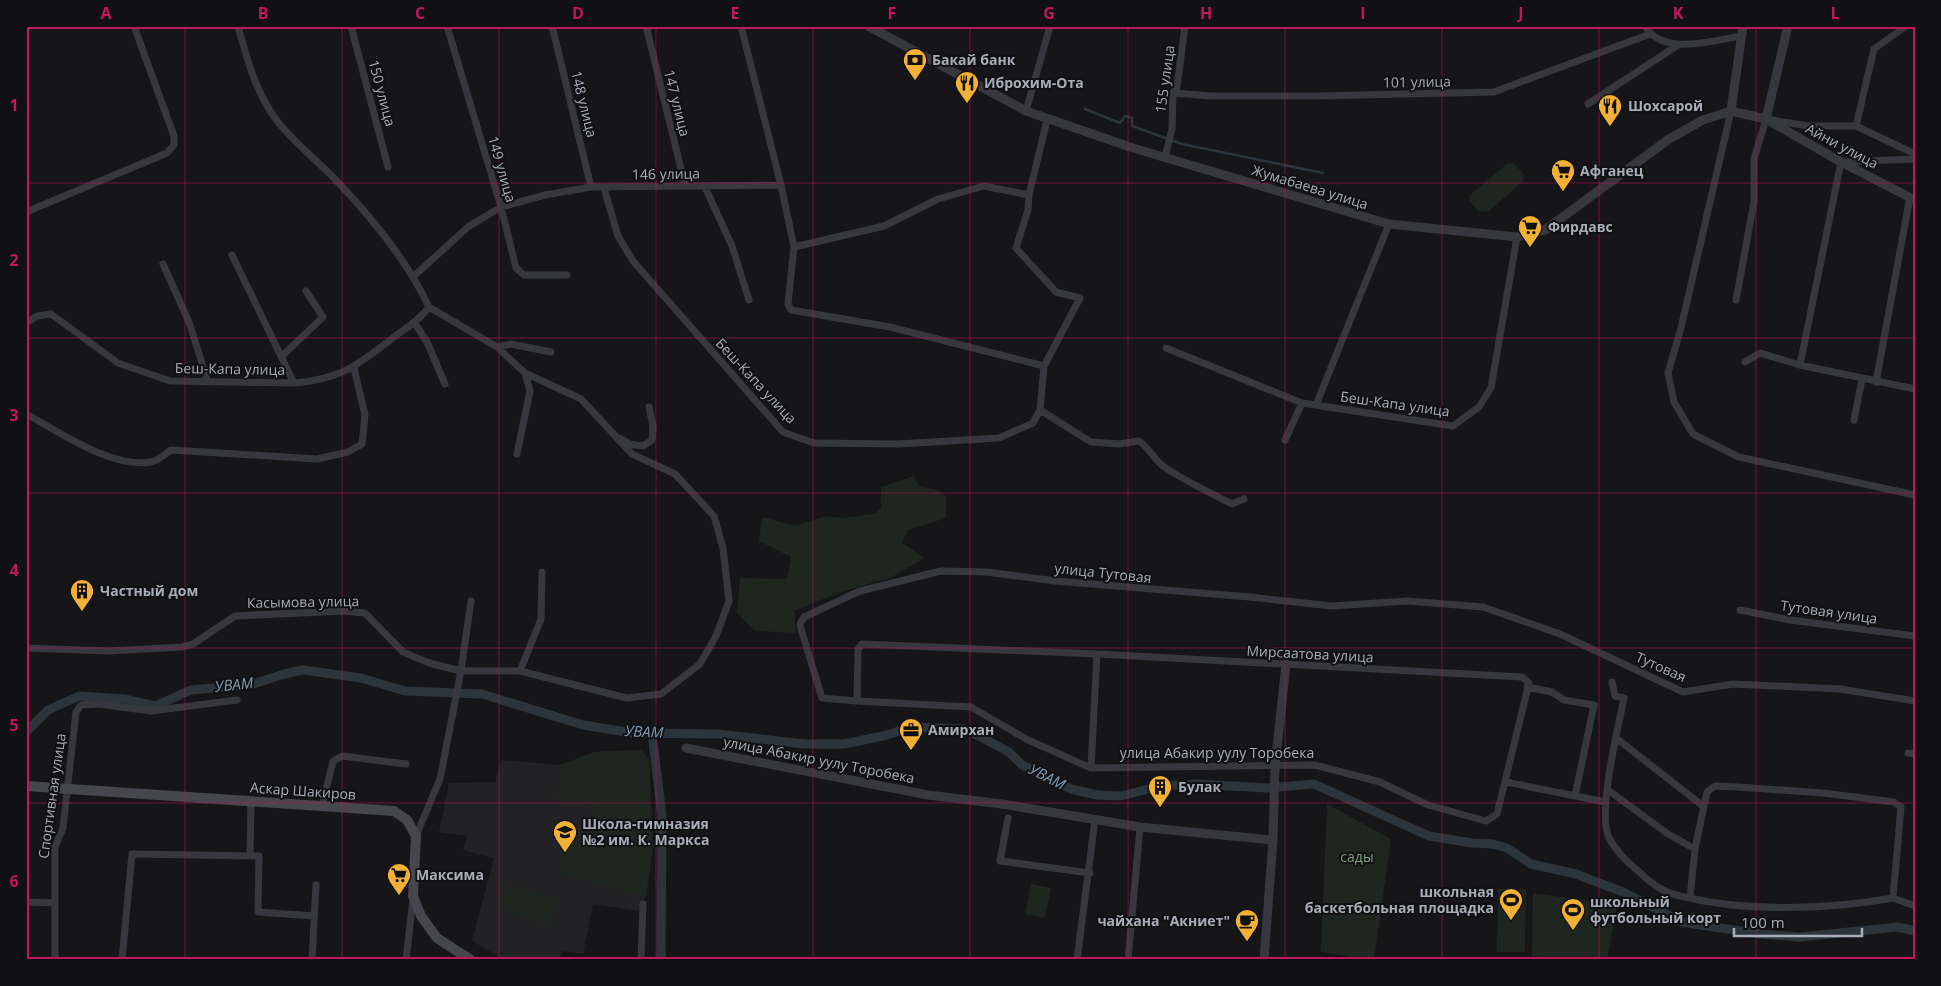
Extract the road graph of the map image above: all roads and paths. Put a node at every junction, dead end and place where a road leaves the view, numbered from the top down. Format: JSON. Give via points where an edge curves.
{"nodes":[{"id":1,"x":134,"y":26,"type":"edge"},
{"id":2,"x":238,"y":26,"type":"edge"},
{"id":3,"x":351,"y":26,"type":"edge"},
{"id":4,"x":447,"y":26,"type":"edge"},
{"id":5,"x":552,"y":26,"type":"edge"},
{"id":6,"x":646,"y":26,"type":"edge"},
{"id":7,"x":740,"y":26,"type":"edge"},
{"id":8,"x":868,"y":26,"type":"edge"},
{"id":9,"x":1050,"y":26,"type":"edge"},
{"id":10,"x":1185,"y":26,"type":"edge"},
{"id":11,"x":1646,"y":26,"type":"edge"},
{"id":12,"x":1743,"y":26,"type":"edge"},
{"id":13,"x":1788,"y":26,"type":"edge"},
{"id":14,"x":1906,"y":26,"type":"edge"},
{"id":15,"x":1650,"y":34,"type":"junction"},
{"id":16,"x":1742,"y":36,"type":"junction"},
{"id":17,"x":1678,"y":45,"type":"junction"},
{"id":18,"x":1173,"y":93,"type":"junction"},
{"id":19,"x":1588,"y":104,"type":"dead end"},
{"id":20,"x":1026,"y":111,"type":"junction"},
{"id":21,"x":1734,"y":112,"type":"junction"},
{"id":22,"x":1762,"y":118,"type":"junction"},
{"id":23,"x":1047,"y":120,"type":"junction"},
{"id":24,"x":1856,"y":126,"type":"junction"},
{"id":25,"x":1915,"y":154,"type":"edge"},
{"id":26,"x":1165,"y":157,"type":"junction"},
{"id":27,"x":1915,"y":159,"type":"edge"},
{"id":28,"x":1840,"y":162,"type":"junction"},
{"id":29,"x":388,"y":167,"type":"dead end"},
{"id":30,"x":685,"y":185,"type":"junction"},
{"id":31,"x":781,"y":185,"type":"junction"},
{"id":32,"x":591,"y":187,"type":"junction"},
{"id":33,"x":705,"y":187,"type":"junction"},
{"id":34,"x":604,"y":188,"type":"junction"},
{"id":35,"x":1029,"y":196,"type":"junction"},
{"id":36,"x":1912,"y":198,"type":"edge"},
{"id":37,"x":501,"y":207,"type":"junction"},
{"id":38,"x":26,"y":212,"type":"edge"},
{"id":39,"x":1389,"y":224,"type":"junction"},
{"id":40,"x":1517,"y":237,"type":"junction"},
{"id":41,"x":794,"y":248,"type":"junction"},
{"id":42,"x":232,"y":255,"type":"dead end"},
{"id":43,"x":163,"y":264,"type":"dead end"},
{"id":44,"x":567,"y":275,"type":"dead end"},
{"id":45,"x":414,"y":276,"type":"junction"},
{"id":46,"x":306,"y":291,"type":"dead end"},
{"id":47,"x":749,"y":300,"type":"dead end"},
{"id":48,"x":1736,"y":300,"type":"dead end"},
{"id":49,"x":429,"y":307,"type":"junction"},
{"id":50,"x":414,"y":322,"type":"junction"},
{"id":51,"x":26,"y":323,"type":"edge"},
{"id":52,"x":497,"y":347,"type":"junction"},
{"id":53,"x":1166,"y":348,"type":"dead end"},
{"id":54,"x":551,"y":352,"type":"dead end"},
{"id":55,"x":282,"y":356,"type":"junction"},
{"id":56,"x":1745,"y":362,"type":"dead end"},
{"id":57,"x":1800,"y":365,"type":"junction"},
{"id":58,"x":1044,"y":366,"type":"junction"},
{"id":59,"x":354,"y":368,"type":"junction"},
{"id":60,"x":525,"y":373,"type":"junction"},
{"id":61,"x":1862,"y":379,"type":"junction"},
{"id":62,"x":208,"y":382,"type":"junction"},
{"id":63,"x":1876,"y":382,"type":"junction"},
{"id":64,"x":294,"y":383,"type":"junction"},
{"id":65,"x":445,"y":384,"type":"dead end"},
{"id":66,"x":1915,"y":389,"type":"edge"},
{"id":67,"x":1302,"y":403,"type":"junction"},
{"id":68,"x":1316,"y":405,"type":"junction"},
{"id":69,"x":649,"y":407,"type":"dead end"},
{"id":70,"x":1040,"y":410,"type":"junction"},
{"id":71,"x":26,"y":414,"type":"edge"},
{"id":72,"x":1854,"y":420,"type":"dead end"},
{"id":73,"x":612,"y":434,"type":"junction"},
{"id":74,"x":1285,"y":440,"type":"dead end"},
{"id":75,"x":517,"y":454,"type":"dead end"},
{"id":76,"x":1915,"y":495,"type":"edge"},
{"id":77,"x":1244,"y":499,"type":"dead end"},
{"id":78,"x":542,"y":572,"type":"dead end"},
{"id":79,"x":471,"y":601,"type":"dead end"},
{"id":80,"x":1407,"y":601,"type":"joint"},
{"id":81,"x":1740,"y":610,"type":"dead end"},
{"id":82,"x":1915,"y":636,"type":"edge"},
{"id":83,"x":26,"y":648,"type":"edge"},
{"id":84,"x":1098,"y":654,"type":"junction"},
{"id":85,"x":1286,"y":664,"type":"junction"},
{"id":86,"x":520,"y":672,"type":"junction"},
{"id":87,"x":460,"y":674,"type":"junction"},
{"id":88,"x":1612,"y":682,"type":"dead end"},
{"id":89,"x":1527,"y":687,"type":"junction"},
{"id":90,"x":237,"y":700,"type":"dead end"},
{"id":91,"x":857,"y":701,"type":"junction"},
{"id":92,"x":1915,"y":701,"type":"edge"},
{"id":93,"x":1616,"y":738,"type":"junction"},
{"id":94,"x":686,"y":748,"type":"dead end"},
{"id":95,"x":406,"y":764,"type":"dead end"},
{"id":96,"x":1091,"y":768,"type":"junction"},
{"id":97,"x":1276,"y":769,"type":"junction"},
{"id":98,"x":1506,"y":782,"type":"junction"},
{"id":99,"x":26,"y":786,"type":"edge"},
{"id":100,"x":66,"y":789,"type":"junction"},
{"id":101,"x":1608,"y":790,"type":"junction"},
{"id":102,"x":1575,"y":796,"type":"junction"},
{"id":103,"x":251,"y":802,"type":"junction"},
{"id":104,"x":1605,"y":802,"type":"junction"},
{"id":105,"x":322,"y":806,"type":"junction"},
{"id":106,"x":1702,"y":806,"type":"junction"},
{"id":107,"x":1008,"y":818,"type":"dead end"},
{"id":108,"x":1095,"y":820,"type":"junction"},
{"id":109,"x":1140,"y":827,"type":"junction"},
{"id":110,"x":416,"y":836,"type":"junction"},
{"id":111,"x":1273,"y":840,"type":"junction"},
{"id":112,"x":1695,"y":849,"type":"junction"},
{"id":113,"x":250,"y":856,"type":"junction"},
{"id":114,"x":1090,"y":873,"type":"junction"},
{"id":115,"x":316,"y":885,"type":"dead end"},
{"id":116,"x":413,"y":896,"type":"junction"},
{"id":117,"x":1690,"y":898,"type":"junction"},
{"id":118,"x":1893,"y":898,"type":"junction"},
{"id":119,"x":26,"y":902,"type":"edge"},
{"id":120,"x":55,"y":903,"type":"junction"},
{"id":121,"x":643,"y":904,"type":"dead end"},
{"id":122,"x":1915,"y":906,"type":"edge"},
{"id":123,"x":314,"y":916,"type":"junction"},
{"id":124,"x":55,"y":960,"type":"edge"},
{"id":125,"x":122,"y":960,"type":"edge"},
{"id":126,"x":312,"y":960,"type":"edge"},
{"id":127,"x":406,"y":960,"type":"edge"},
{"id":128,"x":471,"y":960,"type":"edge"},
{"id":129,"x":642,"y":960,"type":"edge"},
{"id":130,"x":1077,"y":960,"type":"edge"},
{"id":131,"x":1128,"y":960,"type":"edge"},
{"id":132,"x":1264,"y":960,"type":"edge"}],
"edges":[{"from":1,"to":38,"type":"street","via":[[174,136],[174,145],[167,153]]},
{"from":2,"to":45,"type":"street","via":[[248,64],[276,119],[335,179]]},
{"from":3,"to":29,"type":"street","name":"150 улица"},
{"from":4,"to":37,"type":"street","name":"149 улица"},
{"from":5,"to":32,"type":"street","name":"148 улица"},
{"from":6,"to":30,"type":"street","name":"147 улица"},
{"from":7,"to":31,"type":"street"},
{"from":8,"to":20,"type":"street","name":"Жумабаева улица"},
{"from":9,"to":20,"type":"street"},
{"from":10,"to":18,"type":"street","name":"155 улица","via":[[1178,87]]},
{"from":11,"to":15,"type":"street"},
{"from":12,"to":16,"type":"street"},
{"from":13,"to":22,"type":"street"},
{"from":14,"to":24,"type":"street","via":[[1874,49]]},
{"from":15,"to":17,"type":"street"},
{"from":15,"to":18,"type":"street","name":"101 улица","via":[[1494,92],[1318,96]]},
{"from":16,"to":17,"type":"street"},
{"from":16,"to":21,"type":"street"},
{"from":17,"to":19,"type":"street"},
{"from":18,"to":26,"type":"street","name":"155 улица"},
{"from":20,"to":23,"type":"street","name":"Жумабаева улица"},
{"from":21,"to":22,"type":"street","name":"Айни улица"},
{"from":21,"to":40,"type":"street","name":"Жумабаева улица","via":[[1703,120],[1669,139],[1545,230]]},
{"from":21,"to":76,"type":"street","via":[[1668,373],[1674,402],[1693,434],[1739,457]]},
{"from":22,"to":24,"type":"street","via":[[1808,126]]},
{"from":22,"to":28,"type":"street","name":"Айни улица"},
{"from":22,"to":48,"type":"street","via":[[1754,159],[1754,202]]},
{"from":23,"to":26,"type":"street","name":"Жумабаева улица"},
{"from":23,"to":35,"type":"street"},
{"from":24,"to":25,"type":"street"},
{"from":26,"to":39,"type":"street","name":"Жумабаева улица"},
{"from":27,"to":28,"type":"street"},
{"from":28,"to":36,"type":"street","name":"Айни улица"},
{"from":28,"to":57,"type":"street"},
{"from":30,"to":33,"type":"street","name":"146 улица"},
{"from":30,"to":34,"type":"street","name":"146 улица"},
{"from":31,"to":33,"type":"street","name":"146 улица"},
{"from":31,"to":41,"type":"street"},
{"from":32,"to":34,"type":"street","name":"146 улица"},
{"from":32,"to":37,"type":"street","name":"146 улица"},
{"from":33,"to":47,"type":"street","via":[[732,246]]},
{"from":34,"to":70,"type":"street","name":"Беш-Капа улица","via":[[618,236],[633,261],[783,432],[814,443],[898,444],[999,438],[1033,424]]},
{"from":35,"to":41,"type":"street","via":[[984,186],[938,199],[884,226]]},
{"from":35,"to":58,"type":"street","via":[[1016,248],[1056,292],[1080,298]]},
{"from":36,"to":63,"type":"street"},
{"from":37,"to":44,"type":"street","name":"149 улица","via":[[516,268],[524,275]]},
{"from":37,"to":45,"type":"street","name":"146 улица","via":[[468,227]]},
{"from":39,"to":40,"type":"street","name":"Жумабаева улица"},
{"from":39,"to":68,"type":"street"},
{"from":40,"to":68,"type":"street","name":"Беш-Капа улица","via":[[1491,388],[1479,407],[1453,426]]},
{"from":41,"to":58,"type":"street","via":[[788,304],[791,310],[890,327]]},
{"from":42,"to":55,"type":"street"},
{"from":43,"to":62,"type":"street","via":[[189,322]]},
{"from":45,"to":49,"type":"street"},
{"from":46,"to":55,"type":"street","via":[[323,317]]},
{"from":49,"to":50,"type":"street","name":"Беш-Капа улица"},
{"from":49,"to":52,"type":"street","name":"Касымова улица"},
{"from":50,"to":59,"type":"street","name":"Беш-Капа улица"},
{"from":50,"to":65,"type":"street","via":[[427,342]]},
{"from":51,"to":62,"type":"street","name":"Беш-Капа улица","via":[[37,316],[51,314],[118,363],[170,381]]},
{"from":52,"to":54,"type":"street","via":[[511,344]]},
{"from":52,"to":60,"type":"street","name":"Касымова улица"},
{"from":53,"to":67,"type":"street","name":"Беш-Капа улица"},
{"from":55,"to":64,"type":"street"},
{"from":56,"to":57,"type":"street","via":[[1760,353]]},
{"from":57,"to":61,"type":"street"},
{"from":58,"to":70,"type":"street"},
{"from":59,"to":64,"type":"street","name":"Беш-Капа улица","via":[[314,381]]},
{"from":59,"to":71,"type":"street","via":[[365,415],[362,444],[348,452],[317,459],[171,450],[153,462],[132,463],[91,449]]},
{"from":60,"to":73,"type":"street","name":"Касымова улица","via":[[581,399]]},
{"from":60,"to":75,"type":"street","via":[[530,390]]},
{"from":61,"to":63,"type":"street"},
{"from":61,"to":72,"type":"street"},
{"from":62,"to":64,"type":"street","name":"Беш-Капа улица"},
{"from":63,"to":66,"type":"street"},
{"from":67,"to":68,"type":"street","name":"Беш-Капа улица"},
{"from":67,"to":74,"type":"street"},
{"from":69,"to":73,"type":"street","via":[[652,440],[642,446],[630,444]]},
{"from":70,"to":77,"type":"street","via":[[1091,442],[1119,444],[1140,441],[1162,465],[1194,484],[1232,504]]},
{"from":73,"to":86,"type":"street","name":"Касымова улица","via":[[632,454],[675,474],[714,516],[723,548],[729,601],[716,636],[700,664],[661,694],[627,698]]},
{"from":78,"to":86,"type":"street","via":[[541,619]]},
{"from":79,"to":87,"type":"street"},
{"from":80,"to":91,"type":"street","name":"улица Тутовая","via":[[1332,606],[987,572],[941,571],[860,591],[804,617],[801,629],[822,698]]},
{"from":80,"to":92,"type":"street","name":"Тутовая","via":[[1483,607],[1560,634],[1683,692],[1733,684],[1840,689]]},
{"from":81,"to":82,"type":"street","name":"Тутовая улица","via":[[1790,620]]},
{"from":83,"to":87,"type":"street","name":"Касымова улица","via":[[109,651],[182,646],[193,644],[235,616],[365,613],[403,652]]},
{"from":84,"to":85,"type":"street","name":"Мирсаатова улица"},
{"from":84,"to":91,"type":"street","name":"Мирсаатова улица","via":[[862,644],[858,649]]},
{"from":84,"to":96,"type":"street"},
{"from":85,"to":89,"type":"street","name":"Мирсаатова улица","via":[[1522,677],[1528,683]]},
{"from":85,"to":97,"type":"street"},
{"from":86,"to":87,"type":"street","name":"Касымова улица"},
{"from":87,"to":110,"type":"street","via":[[440,779]]},
{"from":88,"to":93,"type":"street","via":[[1615,696],[1624,698]]},
{"from":89,"to":98,"type":"street","name":"улица Абакир уулу Торобека"},
{"from":89,"to":102,"type":"street","via":[[1552,692],[1564,700],[1594,705]]},
{"from":90,"to":100,"type":"street","name":"Спортивная улица","via":[[151,711],[99,704],[80,705],[76,712]]},
{"from":91,"to":96,"type":"street","name":"улица Абакир уулу Торобека","via":[[971,707],[1028,740]]},
{"from":93,"to":101,"type":"street"},
{"from":93,"to":106,"type":"street"},
{"from":94,"to":108,"type":"street","name":"улица Абакир уулу Торобека","via":[[928,796],[1002,804]]},
{"from":95,"to":105,"type":"street","via":[[342,756],[332,761]]},
{"from":96,"to":97,"type":"street","name":"улица Абакир уулу Торобека"},
{"from":97,"to":98,"type":"street","name":"улица Абакир уулу Торобека","via":[[1314,765],[1380,782],[1428,805],[1486,821],[1496,814]]},
{"from":97,"to":111,"type":"street"},
{"from":98,"to":102,"type":"street"},
{"from":99,"to":100,"type":"main road","name":"Аскар Шакиров"},
{"from":100,"to":103,"type":"main road","name":"Аскар Шакиров"},
{"from":100,"to":120,"type":"street","name":"Спортивная улица","via":[[63,828],[55,847]]},
{"from":101,"to":104,"type":"street"},
{"from":101,"to":112,"type":"street","via":[[1668,834]]},
{"from":102,"to":104,"type":"street"},
{"from":103,"to":105,"type":"main road","name":"Аскар Шакиров"},
{"from":103,"to":113,"type":"street"},
{"from":104,"to":117,"type":"street","via":[[1608,837],[1624,859],[1657,888]]},
{"from":105,"to":110,"type":"main road","name":"Аскар Шакиров","via":[[394,811],[407,820]]},
{"from":106,"to":112,"type":"street"},
{"from":106,"to":118,"type":"street","via":[[1707,792],[1715,786],[1807,791],[1894,802],[1901,807]]},
{"from":107,"to":114,"type":"street","via":[[1000,861]]},
{"from":108,"to":109,"type":"street","name":"улица Абакир уулу Торобека"},
{"from":108,"to":114,"type":"street"},
{"from":109,"to":111,"type":"street","name":"улица Абакир уулу Торобека"},
{"from":109,"to":131,"type":"street"},
{"from":110,"to":116,"type":"main road"},
{"from":111,"to":132,"type":"street"},
{"from":112,"to":117,"type":"street"},
{"from":113,"to":123,"type":"street","via":[[259,856],[258,912]]},
{"from":113,"to":125,"type":"street","via":[[132,854]]},
{"from":114,"to":130,"type":"street"},
{"from":115,"to":123,"type":"street"},
{"from":116,"to":127,"type":"street"},
{"from":116,"to":128,"type":"main road","via":[[421,916],[436,938]]},
{"from":117,"to":118,"type":"street","via":[[1718,905],[1808,906],[1855,905]]},
{"from":118,"to":122,"type":"street"},
{"from":119,"to":120,"type":"street"},
{"from":120,"to":124,"type":"street","name":"Спортивная улица"},
{"from":121,"to":129,"type":"street"},
{"from":123,"to":126,"type":"street"}]}
